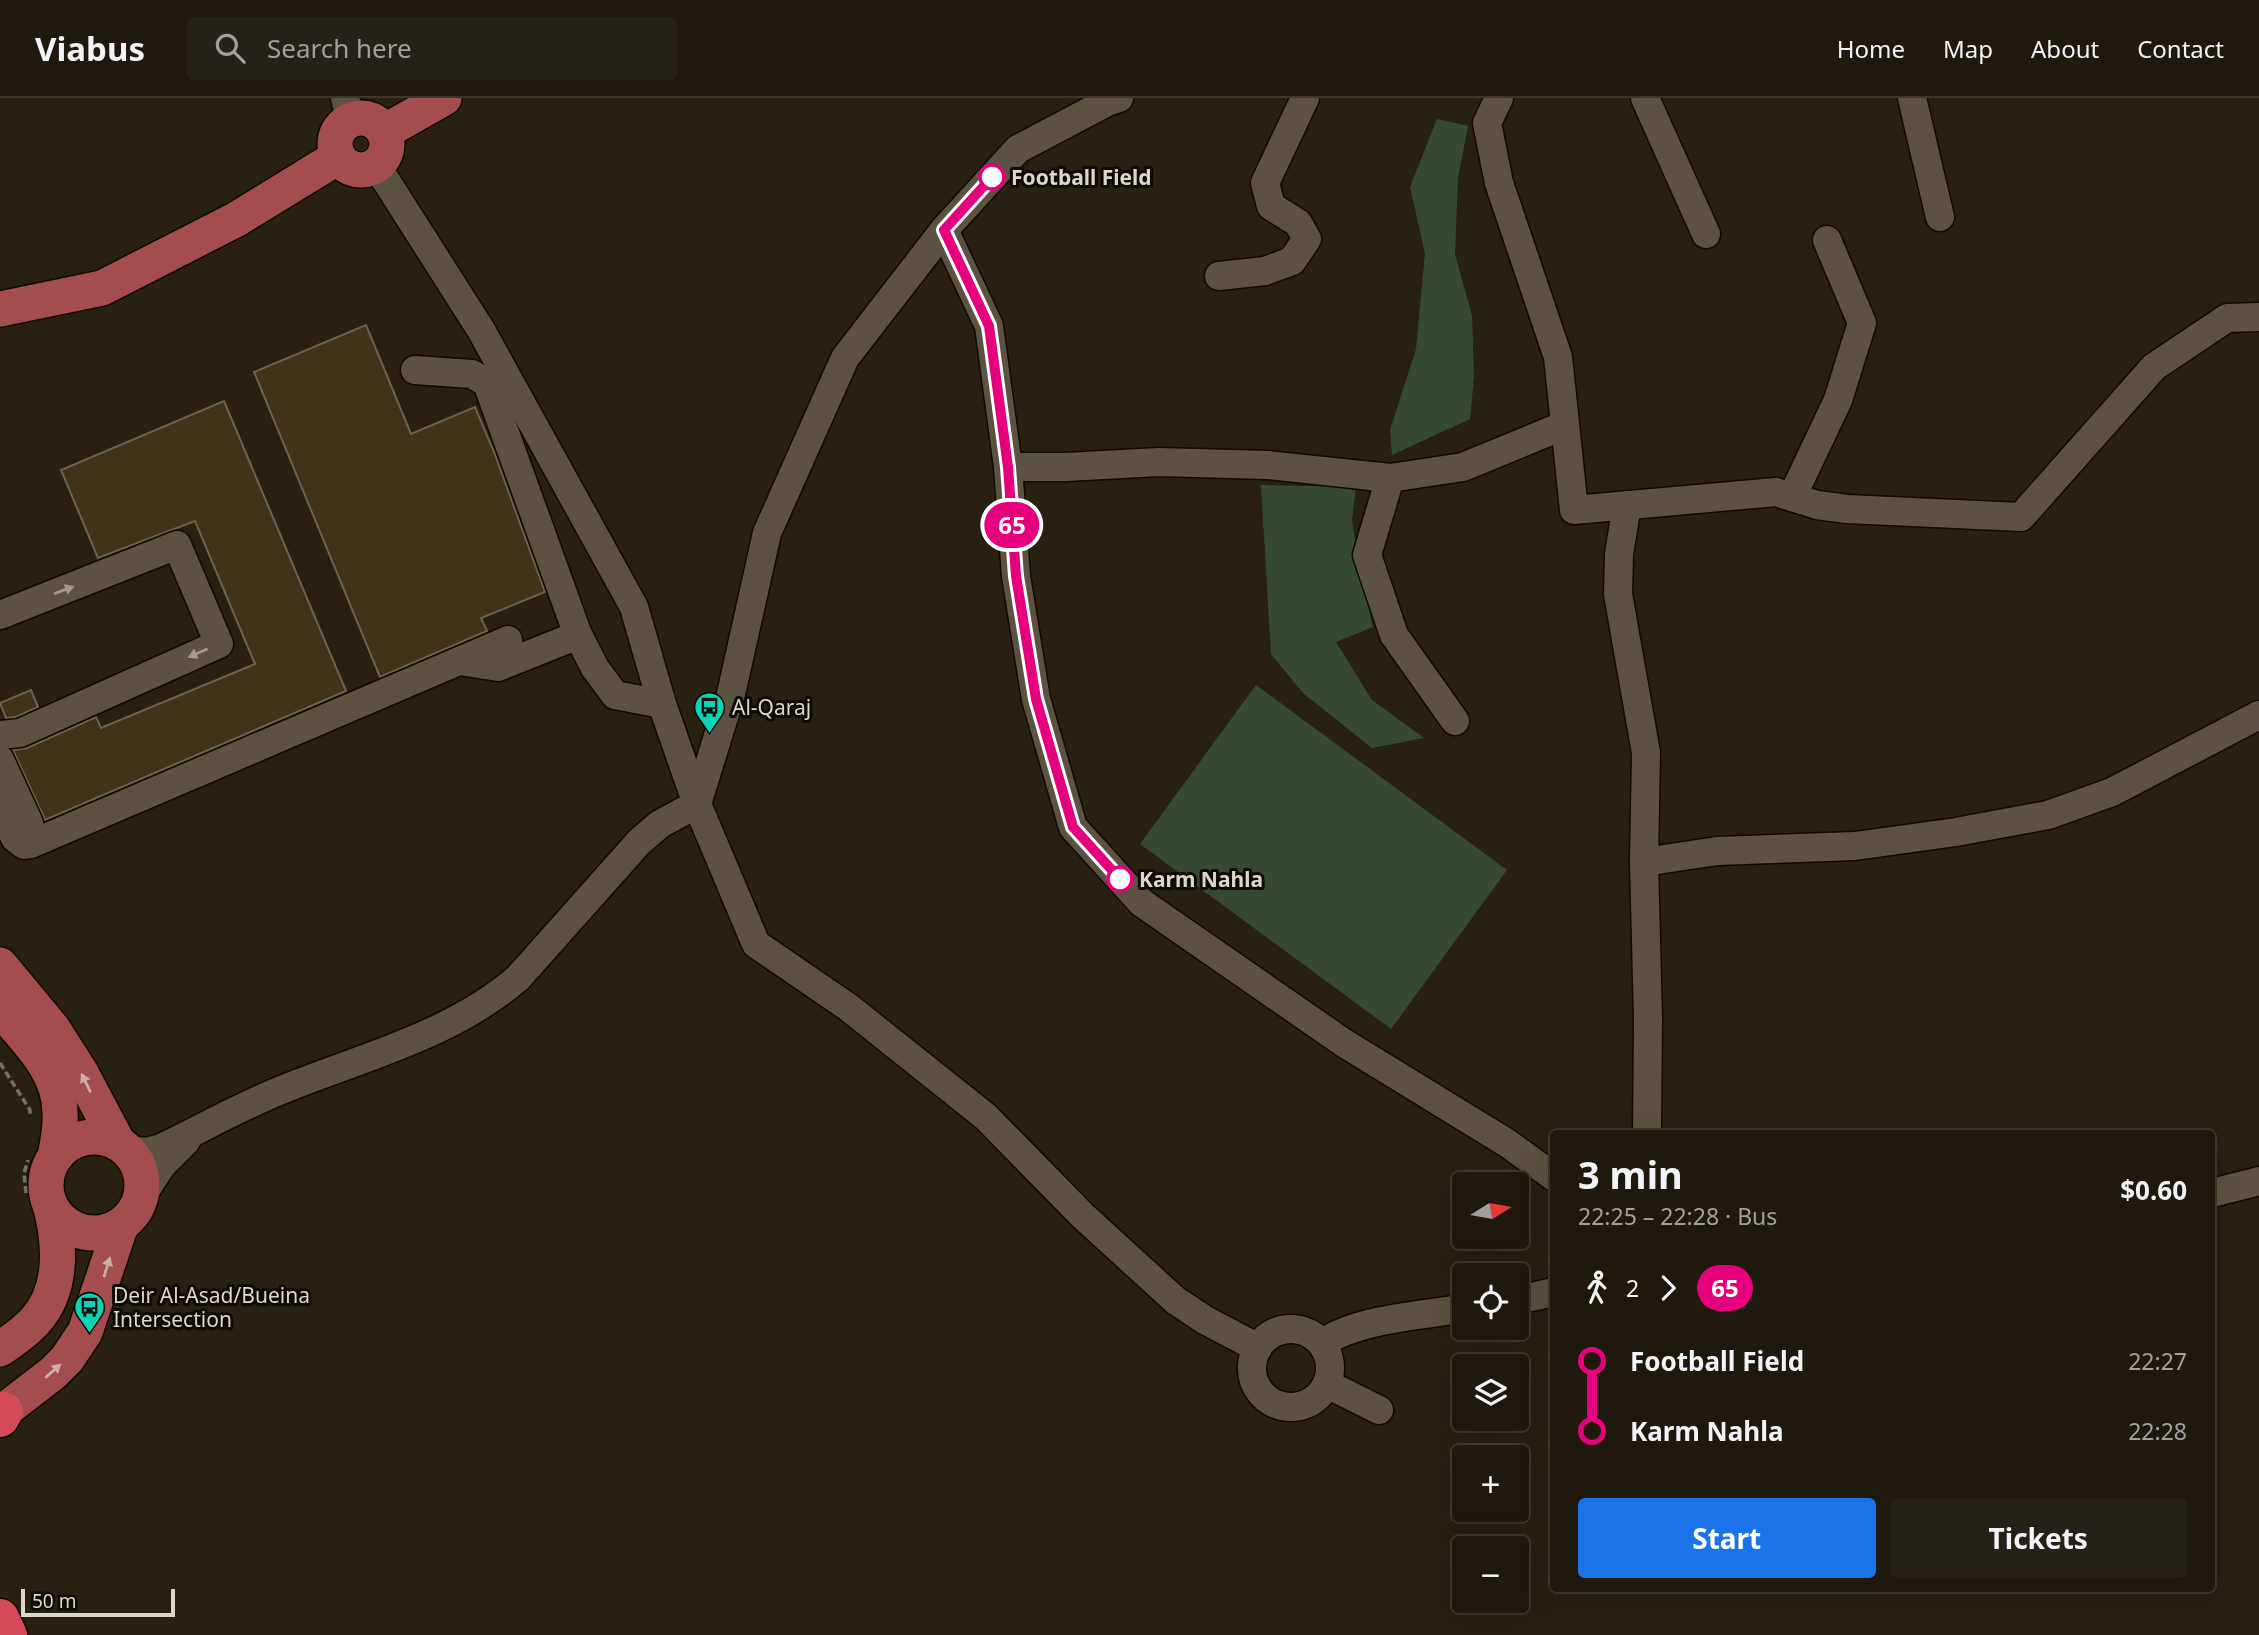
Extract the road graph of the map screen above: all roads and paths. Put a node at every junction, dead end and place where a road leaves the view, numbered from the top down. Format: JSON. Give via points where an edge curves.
{"nodes":[{"id":1,"x":444,"y":98,"type":"edge"},
{"id":2,"x":1119,"y":98,"type":"edge"},
{"id":3,"x":1305,"y":98,"type":"edge"},
{"id":4,"x":1499,"y":98,"type":"edge"},
{"id":5,"x":1645,"y":98,"type":"edge"},
{"id":6,"x":1912,"y":98,"type":"edge"},
{"id":7,"x":347,"y":109,"type":"edge"},
{"id":8,"x":384,"y":132,"type":"junction"},
{"id":9,"x":338,"y":157,"type":"junction"},
{"id":10,"x":376,"y":165,"type":"junction"},
{"id":11,"x":1940,"y":217,"type":"dead end"},
{"id":12,"x":944,"y":230,"type":"junction"},
{"id":13,"x":1706,"y":234,"type":"dead end"},
{"id":14,"x":1828,"y":240,"type":"dead end"},
{"id":15,"x":1219,"y":276,"type":"dead end"},
{"id":16,"x":0,"y":309,"type":"edge"},
{"id":17,"x":2259,"y":317,"type":"edge"},
{"id":18,"x":415,"y":370,"type":"dead end"},
{"id":19,"x":1565,"y":425,"type":"junction"},
{"id":20,"x":1008,"y":467,"type":"junction"},
{"id":21,"x":1390,"y":478,"type":"junction"},
{"id":22,"x":1791,"y":497,"type":"junction"},
{"id":23,"x":1627,"y":505,"type":"junction"},
{"id":24,"x":0,"y":615,"type":"edge"},
{"id":25,"x":578,"y":635,"type":"junction"},
{"id":26,"x":508,"y":640,"type":"dead end"},
{"id":27,"x":460,"y":661,"type":"junction"},
{"id":28,"x":662,"y":704,"type":"junction"},
{"id":29,"x":2259,"y":715,"type":"edge"},
{"id":30,"x":1455,"y":721,"type":"dead end"},
{"id":31,"x":0,"y":735,"type":"edge"},
{"id":32,"x":0,"y":760,"type":"edge"},
{"id":33,"x":0,"y":804,"type":"edge"},
{"id":34,"x":697,"y":804,"type":"junction"},
{"id":35,"x":37,"y":842,"type":"junction"},
{"id":36,"x":1644,"y":862,"type":"junction"},
{"id":37,"x":0,"y":965,"type":"edge"},
{"id":38,"x":0,"y":1009,"type":"edge"},
{"id":39,"x":199,"y":1130,"type":"junction"},
{"id":40,"x":1647,"y":1130,"type":"edge"},
{"id":41,"x":121,"y":1146,"type":"junction"},
{"id":42,"x":55,"y":1157,"type":"junction"},
{"id":43,"x":1550,"y":1174,"type":"edge"},
{"id":44,"x":2259,"y":1181,"type":"edge"},
{"id":45,"x":2215,"y":1192,"type":"edge"},
{"id":46,"x":50,"y":1204,"type":"junction"},
{"id":47,"x":130,"y":1212,"type":"junction"},
{"id":48,"x":1550,"y":1293,"type":"edge"},
{"id":49,"x":1529,"y":1297,"type":"edge"},
{"id":50,"x":1452,"y":1310,"type":"edge"},
{"id":51,"x":1322,"y":1343,"type":"junction"},
{"id":52,"x":1258,"y":1348,"type":"junction"},
{"id":53,"x":0,"y":1349,"type":"edge"},
{"id":54,"x":1327,"y":1384,"type":"junction"},
{"id":55,"x":1379,"y":1410,"type":"dead end"},
{"id":56,"x":1,"y":1414,"type":"edge"},
{"id":57,"x":0,"y":1618,"type":"edge"},
{"id":58,"x":8,"y":1635,"type":"edge"}],
"edges":[{"from":1,"to":8,"type":"main road"},
{"from":2,"to":12,"type":"street","via":[[1018,149]]},
{"from":3,"to":15,"type":"street","via":[[1265,183],[1271,206],[1298,223],[1307,239],[1292,261],[1265,271]]},
{"from":4,"to":19,"type":"street","via":[[1487,123],[1497,171],[1558,357]]},
{"from":5,"to":13,"type":"street"},
{"from":6,"to":11,"type":"street"},
{"from":7,"to":8,"type":"main road","via":[[374,120]]},
{"from":7,"to":9,"type":"main road","via":[[334,141]]},
{"from":8,"to":10,"type":"main road","via":[[385,155]]},
{"from":9,"to":10,"type":"main road","via":[[355,170]]},
{"from":9,"to":16,"type":"main road","via":[[237,219],[102,288]]},
{"from":10,"to":28,"type":"street","via":[[481,330],[634,607]]},
{"from":12,"to":20,"type":"street","via":[[989,326]]},
{"from":12,"to":34,"type":"street","via":[[845,358],[767,533],[731,694]]},
{"from":14,"to":22,"type":"street","via":[[1862,323],[1838,400]]},
{"from":17,"to":22,"type":"street","via":[[2227,318],[2154,367],[2021,517],[1847,509]]},
{"from":18,"to":25,"type":"street","via":[[472,374],[487,383]]},
{"from":19,"to":21,"type":"street","via":[[1464,467]]},
{"from":19,"to":23,"type":"street","via":[[1574,510]]},
{"from":20,"to":21,"type":"street","via":[[1159,462],[1268,465]]},
{"from":20,"to":43,"type":"street","via":[[1016,576],[1036,699],[1073,827],[1142,903],[1344,1043]]},
{"from":21,"to":30,"type":"street","via":[[1367,555],[1394,635]]},
{"from":22,"to":23,"type":"street","via":[[1776,492]]},
{"from":23,"to":36,"type":"street","via":[[1618,594],[1646,753]]},
{"from":24,"to":31,"type":"street","one_way":true,"via":[[177,545],[219,644],[20,733]]},
{"from":25,"to":27,"type":"street","via":[[498,667]]},
{"from":25,"to":28,"type":"street","via":[[615,695]]},
{"from":26,"to":27,"type":"street"},
{"from":27,"to":35,"type":"street"},
{"from":28,"to":34,"type":"street"},
{"from":29,"to":36,"type":"street","via":[[2112,792],[2048,815],[1855,846],[1717,851]]},
{"from":32,"to":35,"type":"street"},
{"from":33,"to":35,"type":"street","via":[[15,838],[24,845]]},
{"from":34,"to":39,"type":"street","via":[[660,824],[639,842],[496,997],[448,1024],[249,1103]]},
{"from":34,"to":52,"type":"street","via":[[755,944],[848,1007],[986,1117],[1082,1215],[1175,1300]]},
{"from":36,"to":40,"type":"street"},
{"from":41,"to":37,"type":"main road","one_way":true,"via":[[53,1029]]},
{"from":38,"to":42,"type":"main road","via":[[38,1053],[54,1082],[60,1113]]},
{"from":39,"to":41,"type":"street","via":[[146,1152]]},
{"from":39,"to":47,"type":"street","via":[[162,1165]]},
{"from":41,"to":42,"type":"main road","via":[[88,1137],[73,1141]]},
{"from":41,"to":47,"type":"main road","via":[[138,1167],[142,1183]]},
{"from":42,"to":46,"type":"main road","via":[[47,1175]]},
{"from":44,"to":45,"type":"street"},
{"from":46,"to":47,"type":"main road","via":[[68,1226],[95,1233],[109,1231]]},
{"from":46,"to":53,"type":"main road","via":[[57,1267],[47,1303],[36,1320]]},
{"from":56,"to":47,"type":"main road","one_way":true,"via":[[67,1359],[85,1332]]},
{"from":48,"to":49,"type":"street"},
{"from":50,"to":51,"type":"street","via":[[1356,1326]]},
{"from":51,"to":52,"type":"street","via":[[1300,1329],[1286,1329],[1273,1333]]},
{"from":51,"to":54,"type":"street","via":[[1331,1367]]},
{"from":52,"to":54,"type":"street","via":[[1253,1378],[1258,1390],[1278,1406],[1304,1406]]},
{"from":54,"to":55,"type":"street"},
{"from":57,"to":58,"type":"highway"}]}
